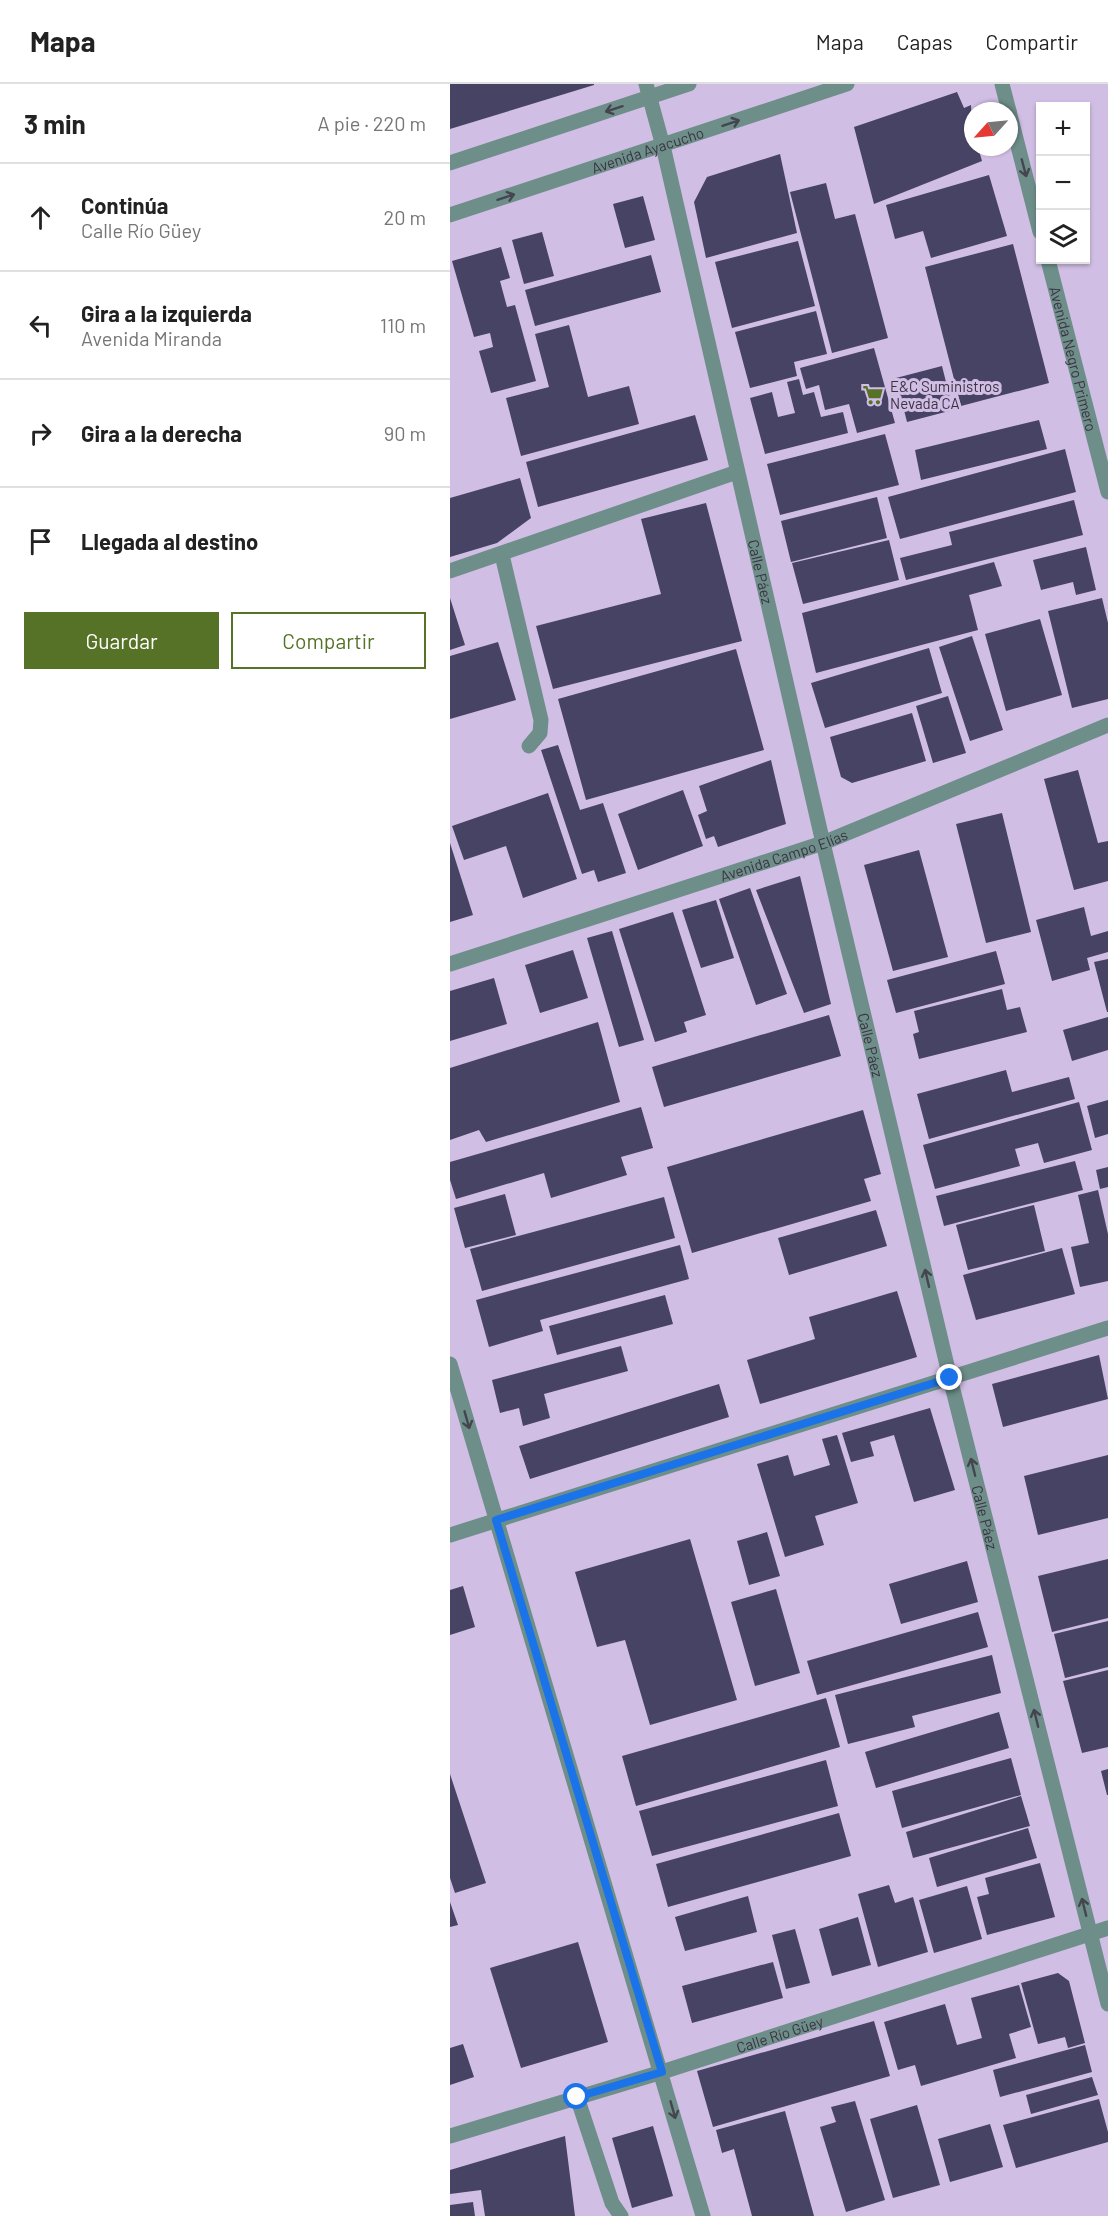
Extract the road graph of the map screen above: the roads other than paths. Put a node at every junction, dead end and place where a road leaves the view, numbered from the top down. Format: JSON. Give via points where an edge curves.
{"nodes":[{"id":1,"x":689,"y":84,"type":"edge"},
{"id":2,"x":847,"y":84,"type":"edge"},
{"id":3,"x":1002,"y":84,"type":"edge"},
{"id":4,"x":648,"y":91,"type":"edge"},
{"id":5,"x":1007,"y":102,"type":"edge"},
{"id":6,"x":1018,"y":145,"type":"edge"},
{"id":7,"x":663,"y":146,"type":"junction"},
{"id":8,"x":450,"y":163,"type":"edge"},
{"id":9,"x":1036,"y":213,"type":"edge"},
{"id":10,"x":450,"y":215,"type":"edge"},
{"id":11,"x":1049,"y":264,"type":"edge"},
{"id":12,"x":737,"y":472,"type":"junction"},
{"id":13,"x":1108,"y":492,"type":"edge"},
{"id":14,"x":502,"y":555,"type":"junction"},
{"id":15,"x":450,"y":571,"type":"edge"},
{"id":16,"x":1108,"y":725,"type":"edge"},
{"id":17,"x":529,"y":746,"type":"dead end"},
{"id":18,"x":823,"y":843,"type":"junction"},
{"id":19,"x":450,"y":964,"type":"edge"},
{"id":20,"x":1108,"y":1328,"type":"edge"},
{"id":21,"x":450,"y":1364,"type":"edge"},
{"id":22,"x":950,"y":1378,"type":"junction"},
{"id":23,"x":496,"y":1520,"type":"junction"},
{"id":24,"x":450,"y":1535,"type":"edge"},
{"id":25,"x":1108,"y":1928,"type":"edge"},
{"id":26,"x":1091,"y":1932,"type":"junction"},
{"id":27,"x":1108,"y":2004,"type":"edge"},
{"id":28,"x":662,"y":2072,"type":"junction"},
{"id":29,"x":577,"y":2097,"type":"junction"},
{"id":30,"x":450,"y":2136,"type":"edge"},
{"id":31,"x":621,"y":2216,"type":"edge"},
{"id":32,"x":703,"y":2216,"type":"edge"}],
"edges":[{"from":1,"to":4,"type":"street"},
{"from":7,"to":2,"type":"street","name":"Avenida Ayacucho","one_way":true},
{"from":3,"to":5,"type":"street"},
{"from":4,"to":7,"type":"street","name":"Calle Páez"},
{"from":4,"to":8,"type":"street","one_way":true},
{"from":6,"to":9,"type":"street","one_way":true},
{"from":10,"to":7,"type":"street","name":"Avenida Ayacucho","one_way":true},
{"from":7,"to":12,"type":"street","name":"Calle Páez"},
{"from":11,"to":13,"type":"street","name":"Avenida Negro Primero"},
{"from":12,"to":14,"type":"street"},
{"from":12,"to":18,"type":"street","name":"Calle Páez"},
{"from":14,"to":15,"type":"street"},
{"from":14,"to":17,"type":"street","via":[[541,720],[540,733]]},
{"from":16,"to":18,"type":"street","name":"Avenida Campo Elías"},
{"from":18,"to":19,"type":"street","name":"Avenida Campo Elías"},
{"from":22,"to":18,"type":"street","name":"Calle Páez","one_way":true},
{"from":20,"to":22,"type":"street"},
{"from":21,"to":23,"type":"street","one_way":true},
{"from":22,"to":23,"type":"street"},
{"from":26,"to":22,"type":"street","name":"Calle Páez","one_way":true},
{"from":23,"to":24,"type":"street"},
{"from":23,"to":28,"type":"street"},
{"from":25,"to":26,"type":"street","name":"Calle Río Güey"},
{"from":26,"to":27,"type":"street","name":"Calle Páez"},
{"from":26,"to":28,"type":"street","name":"Calle Río Güey"},
{"from":28,"to":29,"type":"street","name":"Calle Río Güey"},
{"from":28,"to":32,"type":"street","one_way":true},
{"from":29,"to":30,"type":"street","name":"Calle Río Güey"},
{"from":29,"to":31,"type":"street","via":[[612,2203]]}]}
